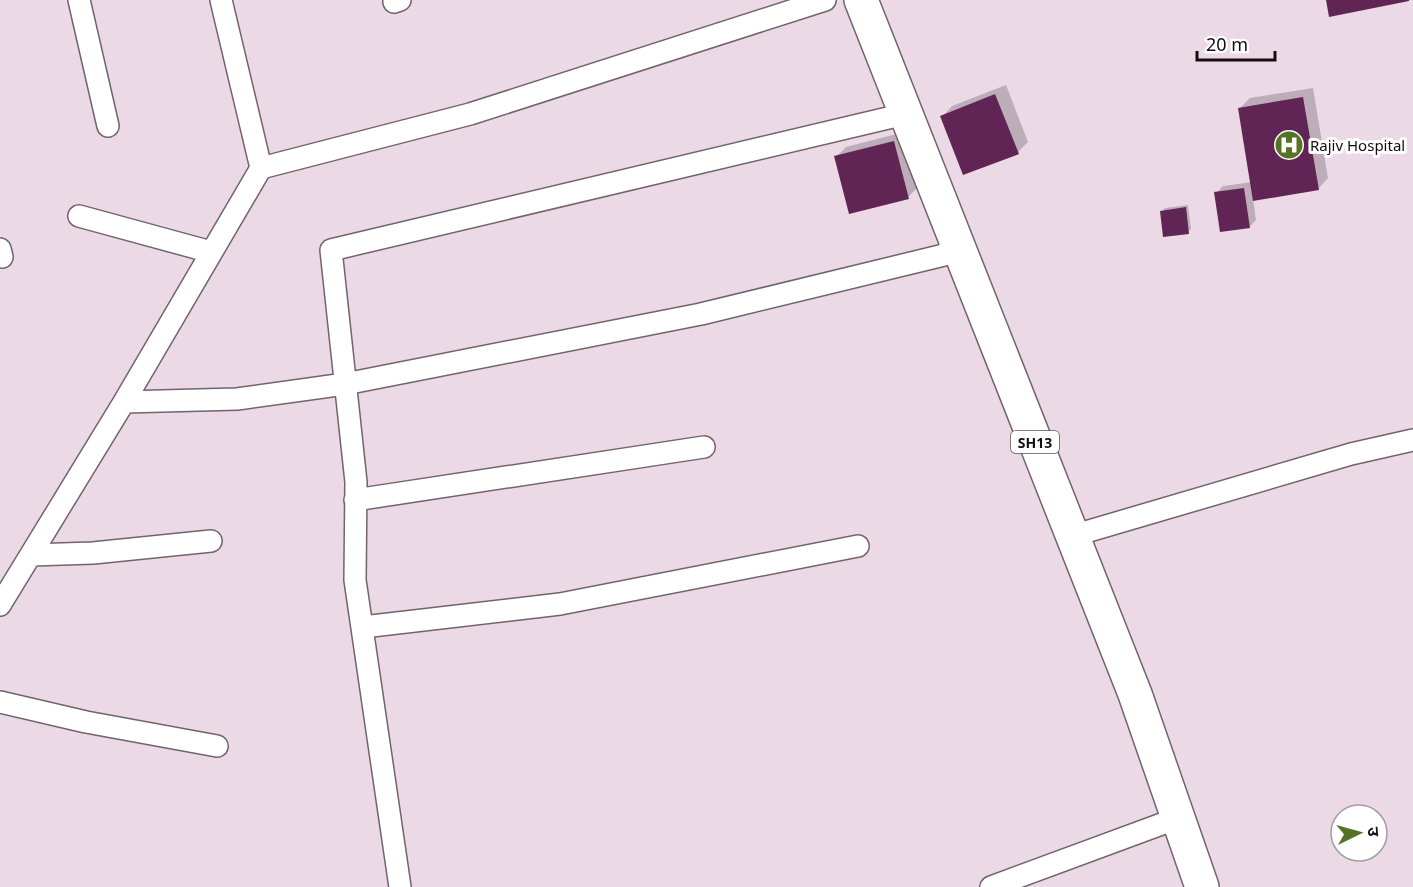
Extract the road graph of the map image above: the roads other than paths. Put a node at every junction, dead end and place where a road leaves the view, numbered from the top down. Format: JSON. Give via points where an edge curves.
{"nodes":[{"id":1,"x":79,"y":0,"type":"edge"},
{"id":2,"x":221,"y":0,"type":"edge"},
{"id":3,"x":825,"y":0,"type":"edge"},
{"id":4,"x":861,"y":0,"type":"edge"},
{"id":5,"x":905,"y":114,"type":"junction"},
{"id":6,"x":108,"y":126,"type":"dead end"},
{"id":7,"x":261,"y":168,"type":"junction"},
{"id":8,"x":79,"y":216,"type":"dead end"},
{"id":9,"x":957,"y":242,"type":"junction"},
{"id":10,"x":211,"y":252,"type":"junction"},
{"id":11,"x":345,"y":384,"type":"junction"},
{"id":12,"x":124,"y":402,"type":"junction"},
{"id":13,"x":1413,"y":440,"type":"edge"},
{"id":14,"x":704,"y":447,"type":"dead end"},
{"id":15,"x":356,"y":500,"type":"junction"},
{"id":16,"x":1072,"y":536,"type":"junction"},
{"id":17,"x":211,"y":541,"type":"dead end"},
{"id":18,"x":858,"y":546,"type":"dead end"},
{"id":19,"x":31,"y":555,"type":"junction"},
{"id":20,"x":0,"y":605,"type":"edge"},
{"id":21,"x":363,"y":627,"type":"junction"},
{"id":22,"x":0,"y":702,"type":"edge"},
{"id":23,"x":217,"y":746,"type":"dead end"},
{"id":24,"x":1178,"y":818,"type":"junction"},
{"id":25,"x":400,"y":887,"type":"edge"},
{"id":26,"x":991,"y":887,"type":"edge"},
{"id":27,"x":1202,"y":887,"type":"edge"}],
"edges":[{"from":1,"to":6,"type":"street"},
{"from":2,"to":7,"type":"street"},
{"from":3,"to":7,"type":"street","via":[[470,114]]},
{"from":4,"to":5,"type":"main road","number":"SH13"},
{"from":5,"to":9,"type":"main road","number":"SH13"},
{"from":5,"to":11,"type":"street","via":[[331,250]]},
{"from":7,"to":10,"type":"street"},
{"from":8,"to":10,"type":"street"},
{"from":9,"to":11,"type":"street","via":[[944,255],[701,315]]},
{"from":9,"to":16,"type":"main road","number":"SH13"},
{"from":10,"to":12,"type":"street"},
{"from":11,"to":12,"type":"street","via":[[237,399]]},
{"from":11,"to":15,"type":"street"},
{"from":12,"to":19,"type":"street"},
{"from":13,"to":16,"type":"street","via":[[1351,454]]},
{"from":14,"to":15,"type":"street"},
{"from":15,"to":21,"type":"street","via":[[355,580]]},
{"from":16,"to":24,"type":"main road","number":"SH13","via":[[1135,694]]},
{"from":17,"to":19,"type":"street"},
{"from":18,"to":21,"type":"street","via":[[560,604]]},
{"from":19,"to":20,"type":"street"},
{"from":21,"to":25,"type":"street"},
{"from":22,"to":23,"type":"street"},
{"from":24,"to":26,"type":"street"},
{"from":24,"to":27,"type":"main road","number":"SH13"}]}
